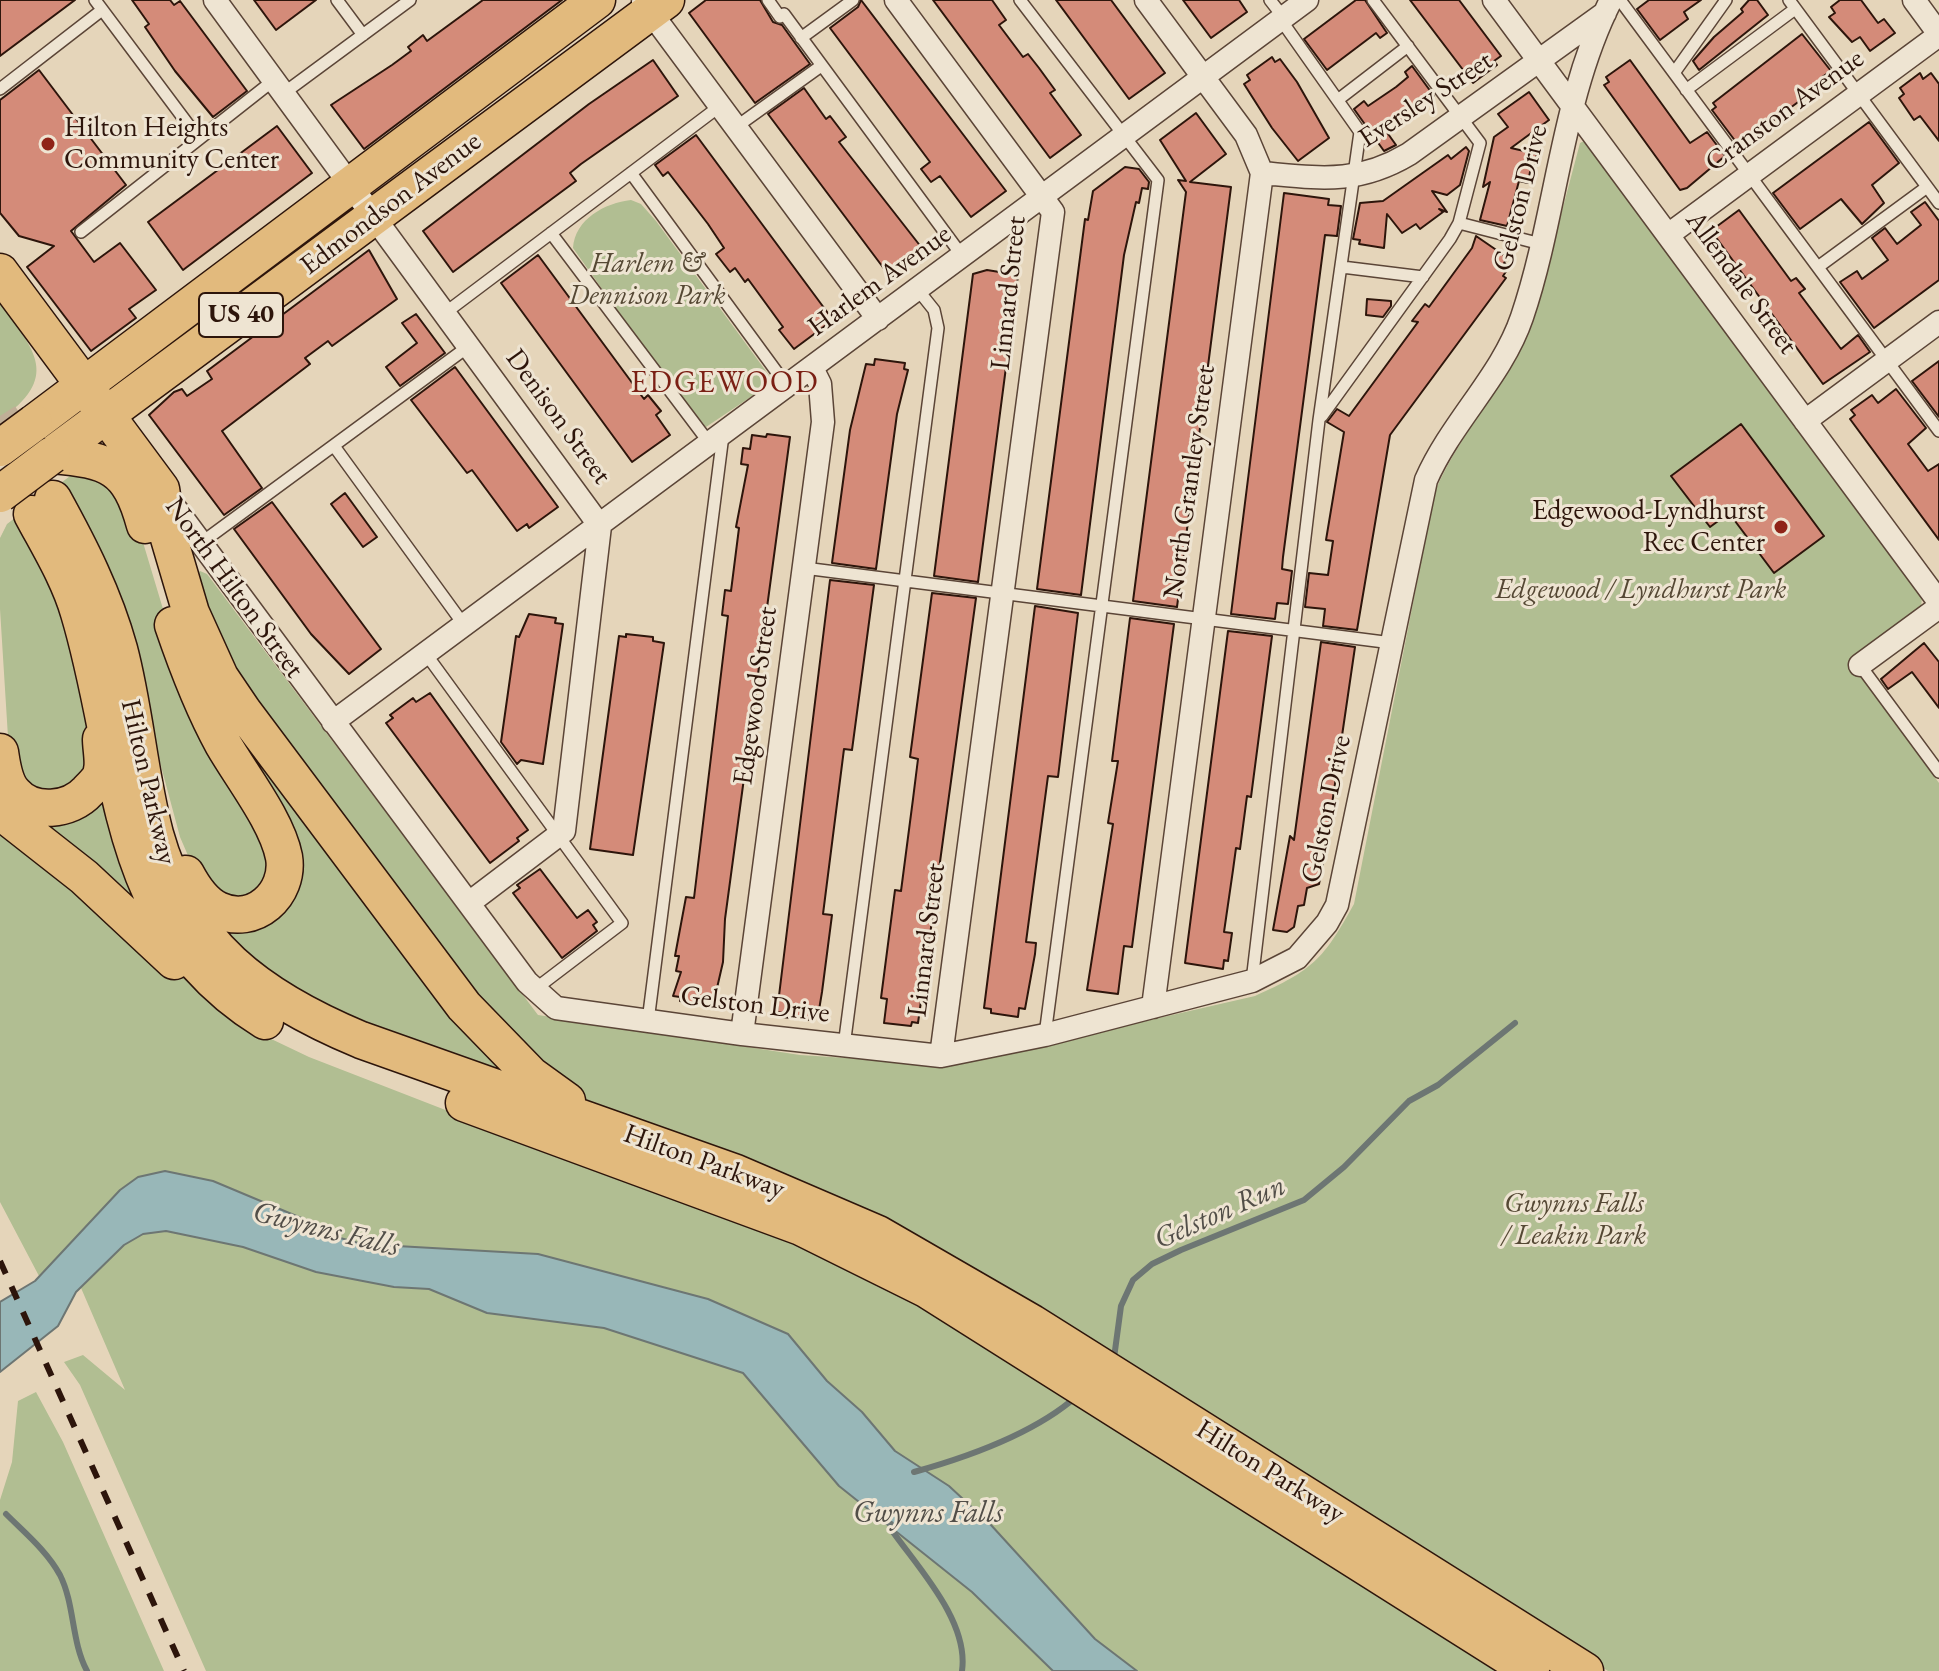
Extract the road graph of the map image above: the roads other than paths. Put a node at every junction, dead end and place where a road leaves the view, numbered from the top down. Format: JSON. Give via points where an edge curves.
{"nodes":[{"id":1,"x":215,"y":0,"type":"edge"},
{"id":2,"x":337,"y":0,"type":"edge"},
{"id":3,"x":410,"y":0,"type":"edge"},
{"id":4,"x":597,"y":0,"type":"edge"},
{"id":5,"x":768,"y":0,"type":"edge"},
{"id":6,"x":853,"y":0,"type":"edge"},
{"id":7,"x":896,"y":0,"type":"edge"},
{"id":8,"x":1020,"y":0,"type":"edge"},
{"id":9,"x":1146,"y":0,"type":"edge"},
{"id":10,"x":1307,"y":0,"type":"edge"},
{"id":11,"x":1373,"y":0,"type":"edge"},
{"id":12,"x":1494,"y":0,"type":"edge"},
{"id":13,"x":1726,"y":0,"type":"edge"},
{"id":14,"x":1914,"y":0,"type":"edge"},
{"id":15,"x":652,"y":4,"type":"edge"},
{"id":16,"x":1612,"y":4,"type":"edge"},
{"id":17,"x":1792,"y":4,"type":"edge"},
{"id":18,"x":99,"y":5,"type":"edge"},
{"id":19,"x":1278,"y":13,"type":"edge"},
{"id":20,"x":363,"y":35,"type":"junction"},
{"id":21,"x":1939,"y":35,"type":"edge"},
{"id":22,"x":801,"y":38,"type":"junction"},
{"id":23,"x":1408,"y":46,"type":"junction"},
{"id":24,"x":1539,"y":60,"type":"junction"},
{"id":25,"x":821,"y":66,"type":"junction"},
{"id":26,"x":1674,"y":73,"type":"junction"},
{"id":27,"x":1204,"y":78,"type":"junction"},
{"id":28,"x":279,"y":87,"type":"junction"},
{"id":29,"x":0,"y":89,"type":"edge"},
{"id":30,"x":1686,"y":90,"type":"junction"},
{"id":31,"x":1858,"y":94,"type":"junction"},
{"id":32,"x":1339,"y":99,"type":"junction"},
{"id":33,"x":720,"y":106,"type":"junction"},
{"id":34,"x":1574,"y":109,"type":"junction"},
{"id":35,"x":1460,"y":117,"type":"junction"},
{"id":36,"x":736,"y":127,"type":"junction"},
{"id":37,"x":1125,"y":137,"type":"junction"},
{"id":38,"x":199,"y":139,"type":"junction"},
{"id":39,"x":631,"y":173,"type":"junction"},
{"id":40,"x":1262,"y":173,"type":"junction"},
{"id":41,"x":1749,"y":174,"type":"junction"},
{"id":42,"x":1352,"y":178,"type":"junction"},
{"id":43,"x":351,"y":184,"type":"junction"},
{"id":44,"x":1927,"y":187,"type":"junction"},
{"id":45,"x":1043,"y":199,"type":"junction"},
{"id":46,"x":1939,"y":203,"type":"edge"},
{"id":47,"x":375,"y":216,"type":"junction"},
{"id":48,"x":1459,"y":223,"type":"junction"},
{"id":49,"x":81,"y":232,"type":"dead end"},
{"id":50,"x":551,"y":233,"type":"junction"},
{"id":51,"x":1668,"y":235,"type":"junction"},
{"id":52,"x":1541,"y":244,"type":"junction"},
{"id":53,"x":963,"y":257,"type":"junction"},
{"id":54,"x":1342,"y":267,"type":"junction"},
{"id":55,"x":1818,"y":267,"type":"junction"},
{"id":56,"x":0,"y":272,"type":"edge"},
{"id":57,"x":1423,"y":277,"type":"junction"},
{"id":58,"x":918,"y":290,"type":"junction"},
{"id":59,"x":445,"y":313,"type":"junction"},
{"id":60,"x":878,"y":319,"type":"junction"},
{"id":61,"x":1939,"y":322,"type":"edge"},
{"id":62,"x":43,"y":329,"type":"junction"},
{"id":63,"x":469,"y":346,"type":"junction"},
{"id":64,"x":1887,"y":361,"type":"junction"},
{"id":65,"x":812,"y":368,"type":"junction"},
{"id":66,"x":787,"y":387,"type":"junction"},
{"id":67,"x":96,"y":399,"type":"junction"},
{"id":68,"x":42,"y":417,"type":"junction"},
{"id":69,"x":1319,"y":420,"type":"junction"},
{"id":70,"x":1805,"y":421,"type":"junction"},
{"id":71,"x":1939,"y":431,"type":"edge"},
{"id":72,"x":716,"y":440,"type":"junction"},
{"id":73,"x":334,"y":446,"type":"junction"},
{"id":74,"x":0,"y":448,"type":"edge"},
{"id":75,"x":52,"y":455,"type":"junction"},
{"id":76,"x":161,"y":489,"type":"junction"},
{"id":77,"x":0,"y":494,"type":"edge"},
{"id":78,"x":600,"y":526,"type":"junction"},
{"id":79,"x":201,"y":543,"type":"junction"},
{"id":80,"x":804,"y":568,"type":"junction"},
{"id":81,"x":903,"y":580,"type":"junction"},
{"id":82,"x":1002,"y":593,"type":"junction"},
{"id":83,"x":1939,"y":604,"type":"edge"},
{"id":84,"x":1103,"y":606,"type":"junction"},
{"id":85,"x":1202,"y":618,"type":"junction"},
{"id":86,"x":465,"y":626,"type":"junction"},
{"id":87,"x":1294,"y":630,"type":"junction"},
{"id":88,"x":1392,"y":643,"type":"junction"},
{"id":89,"x":426,"y":654,"type":"junction"},
{"id":90,"x":1860,"y":665,"type":"joint"},
{"id":91,"x":97,"y":681,"type":"junction"},
{"id":92,"x":333,"y":722,"type":"junction"},
{"id":93,"x":0,"y":752,"type":"edge"},
{"id":94,"x":1939,"y":772,"type":"edge"},
{"id":95,"x":144,"y":781,"type":"junction"},
{"id":96,"x":0,"y":811,"type":"edge"},
{"id":97,"x":558,"y":835,"type":"junction"},
{"id":98,"x":469,"y":903,"type":"junction"},
{"id":99,"x":1252,"y":981,"type":"junction"},
{"id":100,"x":533,"y":990,"type":"junction"},
{"id":101,"x":1153,"y":1007,"type":"junction"},
{"id":102,"x":251,"y":1012,"type":"junction"},
{"id":103,"x":648,"y":1021,"type":"junction"},
{"id":104,"x":742,"y":1034,"type":"junction"},
{"id":105,"x":1045,"y":1035,"type":"junction"},
{"id":106,"x":844,"y":1047,"type":"junction"},
{"id":107,"x":941,"y":1056,"type":"junction"},
{"id":108,"x":605,"y":1126,"type":"junction"},
{"id":109,"x":1026,"y":1335,"type":"junction"},
{"id":110,"x":1149,"y":1412,"type":"junction"},
{"id":111,"x":1531,"y":1671,"type":"edge"},
{"id":112,"x":1585,"y":1671,"type":"edge"}],
"edges":[{"from":1,"to":28,"type":"street","name":"Denison Street"},
{"from":2,"to":20,"type":"lane"},
{"from":3,"to":20,"type":"lane"},
{"from":4,"to":43,"type":"main road","name":"Edmondson Avenue","number":"US 40"},
{"from":5,"to":22,"type":"lane"},
{"from":6,"to":22,"type":"lane"},
{"from":7,"to":45,"type":"street","name":"Linnard Street"},
{"from":8,"to":37,"type":"lane"},
{"from":9,"to":27,"type":"street"},
{"from":10,"to":19,"type":"street","name":"Harlem Avenue"},
{"from":11,"to":23,"type":"lane"},
{"from":12,"to":24,"type":"street","name":"Allendale Street"},
{"from":13,"to":26,"type":"lane"},
{"from":14,"to":21,"type":"street"},
{"from":15,"to":33,"type":"street"},
{"from":15,"to":47,"type":"main road","name":"Edmondson Avenue","number":"US 40"},
{"from":16,"to":24,"type":"street","name":"Eversley Street"},
{"from":16,"to":26,"type":"lane"},
{"from":16,"to":34,"type":"street","name":"Gelston Drive","via":[[1587,59]]},
{"from":17,"to":30,"type":"lane"},
{"from":17,"to":31,"type":"lane"},
{"from":18,"to":29,"type":"lane"},
{"from":18,"to":38,"type":"lane"},
{"from":19,"to":27,"type":"street","name":"Harlem Avenue"},
{"from":19,"to":32,"type":"lane"},
{"from":20,"to":28,"type":"lane"},
{"from":21,"to":31,"type":"street","name":"Cranston Avenue"},
{"from":22,"to":25,"type":"lane"},
{"from":23,"to":32,"type":"lane"},
{"from":23,"to":35,"type":"lane"},
{"from":24,"to":34,"type":"street","name":"Allendale Street"},
{"from":24,"to":35,"type":"street","name":"Eversley Street"},
{"from":25,"to":36,"type":"lane"},
{"from":25,"to":53,"type":"lane"},
{"from":26,"to":30,"type":"lane"},
{"from":27,"to":37,"type":"street","name":"Harlem Avenue"},
{"from":27,"to":40,"type":"street","via":[[1246,135]]},
{"from":28,"to":38,"type":"lane"},
{"from":28,"to":43,"type":"street","name":"Denison Street"},
{"from":30,"to":41,"type":"lane"},
{"from":31,"to":41,"type":"street","name":"Cranston Avenue"},
{"from":31,"to":44,"type":"lane"},
{"from":32,"to":42,"type":"lane","via":[[1360,132]]},
{"from":33,"to":36,"type":"street"},
{"from":33,"to":39,"type":"lane"},
{"from":34,"to":51,"type":"street","name":"Allendale Street"},
{"from":34,"to":52,"type":"street","name":"Gelston Drive"},
{"from":35,"to":42,"type":"street","name":"Eversley Street","via":[[1393,164]]},
{"from":35,"to":48,"type":"lane","via":[[1480,143]]},
{"from":36,"to":60,"type":"street"},
{"from":37,"to":45,"type":"street","name":"Harlem Avenue"},
{"from":37,"to":84,"type":"lane","via":[[1158,180]]},
{"from":38,"to":49,"type":"lane"},
{"from":39,"to":50,"type":"lane"},
{"from":39,"to":66,"type":"lane"},
{"from":40,"to":42,"type":"street","name":"Eversley Street"},
{"from":40,"to":85,"type":"street","name":"North Grantley Street"},
{"from":41,"to":51,"type":"street","name":"Cranston Avenue"},
{"from":41,"to":55,"type":"lane"},
{"from":42,"to":54,"type":"lane"},
{"from":43,"to":47,"type":"street","name":"Denison Street"},
{"from":43,"to":67,"type":"main road","name":"Edmondson Avenue","number":"US 40"},
{"from":44,"to":46,"type":"lane"},
{"from":44,"to":55,"type":"lane"},
{"from":45,"to":53,"type":"street","name":"Harlem Avenue"},
{"from":45,"to":82,"type":"street","name":"Linnard Street","via":[[1053,212]]},
{"from":47,"to":59,"type":"street","name":"Denison Street"},
{"from":47,"to":67,"type":"main road","name":"Edmondson Avenue","number":"US 40"},
{"from":48,"to":52,"type":"lane"},
{"from":48,"to":57,"type":"lane"},
{"from":50,"to":59,"type":"lane"},
{"from":50,"to":72,"type":"lane"},
{"from":51,"to":70,"type":"street","name":"Allendale Street"},
{"from":52,"to":88,"type":"street","name":"Gelston Drive","via":[[1510,346],[1448,435],[1426,480]]},
{"from":53,"to":58,"type":"street","name":"Harlem Avenue"},
{"from":54,"to":57,"type":"lane"},
{"from":54,"to":69,"type":"lane"},
{"from":55,"to":64,"type":"lane"},
{"from":56,"to":62,"type":"main road","name":"North Hilton Street"},
{"from":57,"to":69,"type":"lane"},
{"from":58,"to":60,"type":"street","name":"Harlem Avenue"},
{"from":58,"to":81,"type":"lane","via":[[934,310],[938,328]]},
{"from":59,"to":63,"type":"street","name":"Denison Street"},
{"from":60,"to":65,"type":"street","name":"Harlem Avenue"},
{"from":61,"to":64,"type":"street"},
{"from":62,"to":67,"type":"main road","name":"North Hilton Street"},
{"from":62,"to":68,"type":"main road"},
{"from":63,"to":73,"type":"lane"},
{"from":63,"to":78,"type":"street","name":"Denison Street"},
{"from":64,"to":70,"type":"street"},
{"from":64,"to":71,"type":"lane"},
{"from":65,"to":66,"type":"street","name":"Harlem Avenue"},
{"from":65,"to":80,"type":"street","name":"Edgewood Street","via":[[820,384],[823,422]]},
{"from":66,"to":72,"type":"street","name":"Harlem Avenue"},
{"from":67,"to":68,"type":"main road","name":"Edmondson Avenue","number":"US 40"},
{"from":67,"to":75,"type":"main road","name":"Edmondson Avenue","number":"US 40"},
{"from":67,"to":76,"type":"main road","name":"North Hilton Street"},
{"from":68,"to":74,"type":"main road","name":"Edmondson Avenue","number":"US 40","bridge":true},
{"from":69,"to":87,"type":"lane"},
{"from":70,"to":83,"type":"street","name":"Allendale Street"},
{"from":72,"to":78,"type":"street","name":"Harlem Avenue"},
{"from":72,"to":103,"type":"lane"},
{"from":73,"to":79,"type":"lane"},
{"from":73,"to":86,"type":"lane"},
{"from":75,"to":77,"type":"main road","name":"Edmondson Avenue","number":"US 40","bridge":true},
{"from":75,"to":95,"type":"main road","via":[[96,459],[138,500],[193,682],[282,846],[285,875],[272,902],[245,914],[230,914],[204,900],[181,866]]},
{"from":76,"to":79,"type":"street","name":"North Hilton Street"},
{"from":76,"to":108,"type":"main road","via":[[168,535],[191,613],[220,677],[243,711],[489,1036],[531,1075]]},
{"from":78,"to":86,"type":"street","name":"Harlem Avenue"},
{"from":78,"to":97,"type":"street","name":"Denison Street","via":[[564,831]]},
{"from":79,"to":92,"type":"street","name":"North Hilton Street"},
{"from":80,"to":81,"type":"lane"},
{"from":80,"to":104,"type":"street","name":"Edgewood Street"},
{"from":81,"to":82,"type":"lane"},
{"from":81,"to":106,"type":"lane"},
{"from":82,"to":84,"type":"lane"},
{"from":82,"to":107,"type":"street","name":"Linnard Street"},
{"from":83,"to":90,"type":"street"},
{"from":84,"to":85,"type":"lane"},
{"from":84,"to":105,"type":"lane"},
{"from":85,"to":87,"type":"lane"},
{"from":85,"to":101,"type":"street","name":"North Grantley Street"},
{"from":86,"to":89,"type":"street","name":"Harlem Avenue"},
{"from":87,"to":88,"type":"lane"},
{"from":87,"to":99,"type":"lane"},
{"from":88,"to":99,"type":"street","name":"Gelston Drive","via":[[1337,905],[1297,958]]},
{"from":89,"to":92,"type":"street","name":"Harlem Avenue"},
{"from":89,"to":97,"type":"lane"},
{"from":90,"to":94,"type":"lane"},
{"from":91,"to":93,"type":"main road","via":[[102,771],[85,795],[62,807],[26,802],[13,793]]},
{"from":91,"to":95,"type":"main road","name":"Hilton Parkway","via":[[79,610],[42,507],[89,563],[104,599],[120,652]]},
{"from":91,"to":102,"type":"main road","name":"Hilton Parkway","via":[[145,885],[184,950]]},
{"from":92,"to":98,"type":"street","name":"North Hilton Street"},
{"from":95,"to":108,"type":"main road","name":"Hilton Parkway","via":[[155,834],[184,904],[214,945],[266,993],[305,1017],[361,1040]]},
{"from":96,"to":102,"type":"main road","via":[[84,877],[192,977]]},
{"from":97,"to":98,"type":"street"},
{"from":97,"to":100,"type":"lane","via":[[622,923]]},
{"from":98,"to":100,"type":"street","name":"Gelston Drive"},
{"from":99,"to":101,"type":"street","name":"Gelston Drive"},
{"from":100,"to":103,"type":"street","name":"Gelston Drive","via":[[556,1008]]},
{"from":101,"to":105,"type":"street","name":"Gelston Drive"},
{"from":102,"to":109,"type":"main road","name":"Hilton Parkway","via":[[293,1038],[353,1062],[801,1227]]},
{"from":103,"to":104,"type":"street","name":"Gelston Drive"},
{"from":104,"to":106,"type":"street","name":"Gelston Drive"},
{"from":105,"to":107,"type":"street","name":"Gelston Drive"},
{"from":106,"to":107,"type":"street","name":"Gelston Drive"},
{"from":108,"to":109,"type":"main road","name":"Hilton Parkway","via":[[813,1203],[940,1267]]},
{"from":109,"to":110,"type":"main road","name":"Hilton Parkway"},
{"from":110,"to":111,"type":"main road","name":"Hilton Parkway"},
{"from":110,"to":112,"type":"main road","name":"Hilton Parkway"}]}
